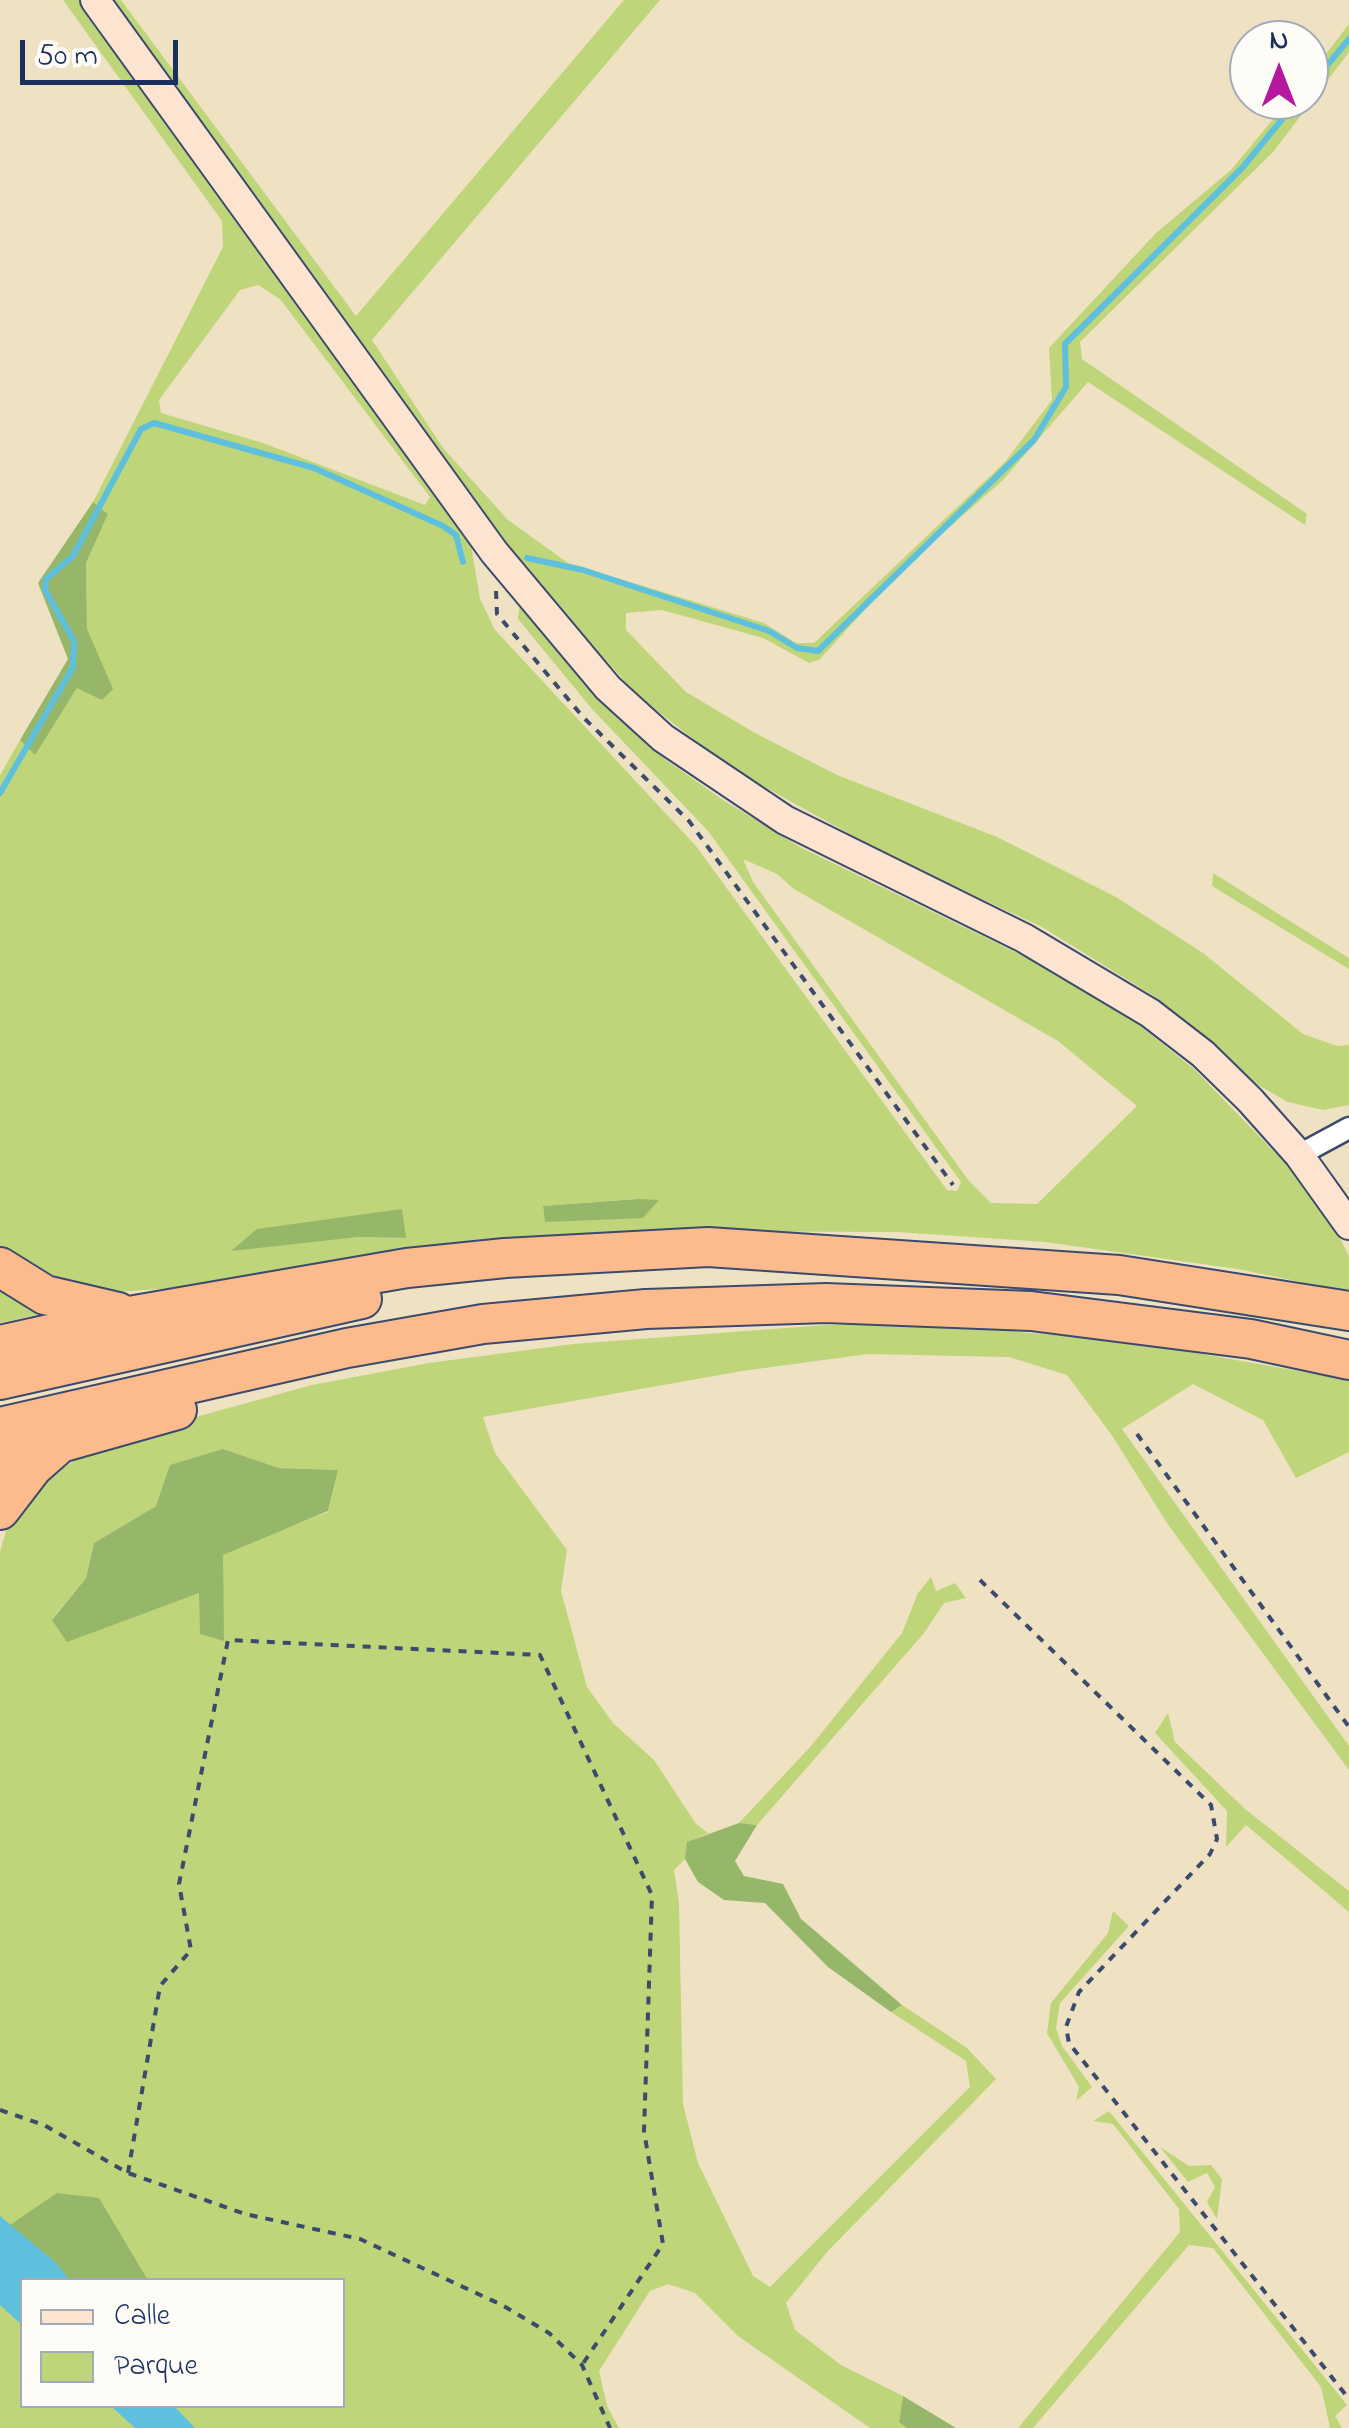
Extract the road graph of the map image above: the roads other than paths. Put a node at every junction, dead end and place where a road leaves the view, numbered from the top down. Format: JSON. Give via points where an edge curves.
{"nodes":[{"id":1,"x":95,"y":0,"type":"edge"},
{"id":2,"x":1349,"y":1128,"type":"edge"},
{"id":3,"x":1299,"y":1154,"type":"junction"},
{"id":4,"x":1349,"y":1225,"type":"edge"},
{"id":5,"x":862,"y":1257,"type":"junction"},
{"id":6,"x":0,"y":1268,"type":"edge"},
{"id":7,"x":1349,"y":1311,"type":"edge"},
{"id":8,"x":135,"y":1314,"type":"junction"},
{"id":9,"x":483,"y":1324,"type":"junction"},
{"id":10,"x":0,"y":1345,"type":"edge"},
{"id":11,"x":1349,"y":1360,"type":"edge"},
{"id":12,"x":0,"y":1380,"type":"edge"},
{"id":13,"x":0,"y":1427,"type":"edge"},
{"id":14,"x":61,"y":1442,"type":"junction"},
{"id":15,"x":0,"y":1460,"type":"edge"},
{"id":16,"x":0,"y":1510,"type":"edge"}],
"edges":[{"from":1,"to":3,"type":"street","via":[[494,552],[562,638],[663,738],[785,820],[1119,992],[1203,1054]]},
{"from":2,"to":3,"type":"street"},
{"from":3,"to":4,"type":"street"},
{"from":5,"to":7,"type":"highway","via":[[1118,1275]]},
{"from":5,"to":8,"type":"highway","via":[[708,1247],[505,1258],[296,1284]]},
{"from":5,"to":12,"type":"highway","via":[[625,1265],[449,1284],[277,1315]]},
{"from":6,"to":8,"type":"highway","via":[[45,1295]]},
{"from":8,"to":10,"type":"highway"},
{"from":9,"to":11,"type":"highway","via":[[646,1308],[913,1304],[1233,1337]]},
{"from":9,"to":13,"type":"highway","via":[[222,1374]]},
{"from":9,"to":14,"type":"highway"},
{"from":14,"to":15,"type":"highway"},
{"from":14,"to":16,"type":"highway"}]}
